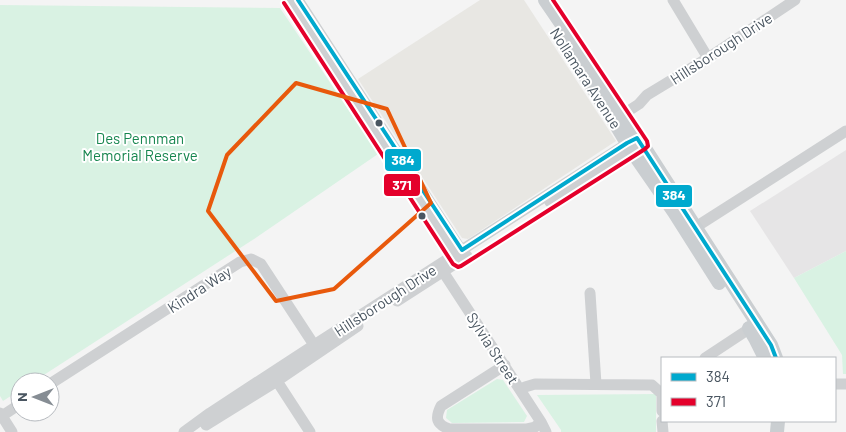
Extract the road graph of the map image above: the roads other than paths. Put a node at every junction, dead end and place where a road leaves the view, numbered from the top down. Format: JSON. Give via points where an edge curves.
{"nodes":[{"id":1,"x":289,"y":0,"type":"edge"},
{"id":2,"x":293,"y":0,"type":"edge"},
{"id":3,"x":298,"y":0,"type":"edge"},
{"id":4,"x":535,"y":0,"type":"edge"},
{"id":5,"x":545,"y":0,"type":"edge"},
{"id":6,"x":673,"y":0,"type":"edge"},
{"id":7,"x":795,"y":0,"type":"edge"},
{"id":8,"x":574,"y":51,"type":"junction"},
{"id":9,"x":708,"y":58,"type":"junction"},
{"id":10,"x":616,"y":115,"type":"junction"},
{"id":11,"x":846,"y":131,"type":"edge"},
{"id":12,"x":634,"y":144,"type":"junction"},
{"id":13,"x":691,"y":230,"type":"junction"},
{"id":14,"x":460,"y":256,"type":"junction"},
{"id":15,"x":441,"y":268,"type":"junction"},
{"id":16,"x":590,"y":293,"type":"dead end"},
{"id":17,"x":753,"y":327,"type":"junction"},
{"id":18,"x":316,"y":349,"type":"junction"},
{"id":19,"x":707,"y":357,"type":"edge"},
{"id":20,"x":764,"y":357,"type":"edge"},
{"id":21,"x":776,"y":357,"type":"edge"},
{"id":22,"x":505,"y":365,"type":"junction"},
{"id":23,"x":274,"y":377,"type":"junction"},
{"id":24,"x":60,"y":378,"type":"edge"},
{"id":25,"x":596,"y":384,"type":"junction"},
{"id":26,"x":520,"y":389,"type":"junction"},
{"id":27,"x":661,"y":393,"type":"edge"},
{"id":28,"x":1,"y":414,"type":"edge"},
{"id":29,"x":544,"y":427,"type":"edge"},
{"id":30,"x":12,"y":432,"type":"edge"},
{"id":31,"x":184,"y":432,"type":"edge"},
{"id":32,"x":196,"y":432,"type":"edge"},
{"id":33,"x":310,"y":432,"type":"edge"}],
"edges":[{"from":1,"to":2,"type":"street"},
{"from":1,"to":14,"type":"street"},
{"from":3,"to":14,"type":"street"},
{"from":4,"to":8,"type":"main road","name":"Nollamara Avenue"},
{"from":5,"to":8,"type":"main road","name":"Nollamara Avenue"},
{"from":6,"to":9,"type":"street"},
{"from":7,"to":9,"type":"street","name":"Hillsborough Drive"},
{"from":8,"to":10,"type":"main road","name":"Nollamara Avenue"},
{"from":9,"to":10,"type":"street","name":"Hillsborough Drive","via":[[647,95],[637,97]]},
{"from":10,"to":12,"type":"main road","name":"Nollamara Avenue"},
{"from":11,"to":13,"type":"street"},
{"from":12,"to":13,"type":"main road","name":"Nollamara Avenue"},
{"from":12,"to":14,"type":"street","name":"Hillsborough Drive"},
{"from":13,"to":17,"type":"main road","name":"Nollamara Avenue"},
{"from":14,"to":15,"type":"street","name":"Hillsborough Drive"},
{"from":15,"to":18,"type":"street","name":"Hillsborough Drive","via":[[373,316]]},
{"from":15,"to":22,"type":"street","name":"Sylvia Street"},
{"from":16,"to":25,"type":"street"},
{"from":17,"to":19,"type":"street"},
{"from":17,"to":20,"type":"main road","name":"Nollamara Avenue"},
{"from":17,"to":21,"type":"main road","name":"Nollamara Avenue","via":[[771,345]]},
{"from":18,"to":23,"type":"street","name":"Hillsborough Drive"},
{"from":18,"to":24,"type":"street","name":"Kindra Way","via":[[261,264],[251,259],[240,262]]},
{"from":22,"to":26,"type":"street","name":"Sylvia Street"},
{"from":22,"to":29,"type":"street","via":[[441,406],[438,420],[449,429]]},
{"from":23,"to":31,"type":"street","name":"Hillsborough Drive","via":[[210,413]]},
{"from":23,"to":32,"type":"street","name":"Hillsborough Drive"},
{"from":23,"to":33,"type":"street"},
{"from":25,"to":26,"type":"street","via":[[535,384]]},
{"from":25,"to":27,"type":"street","via":[[652,385]]},
{"from":26,"to":29,"type":"street","name":"Sylvia Street"},
{"from":28,"to":30,"type":"street"}]}
